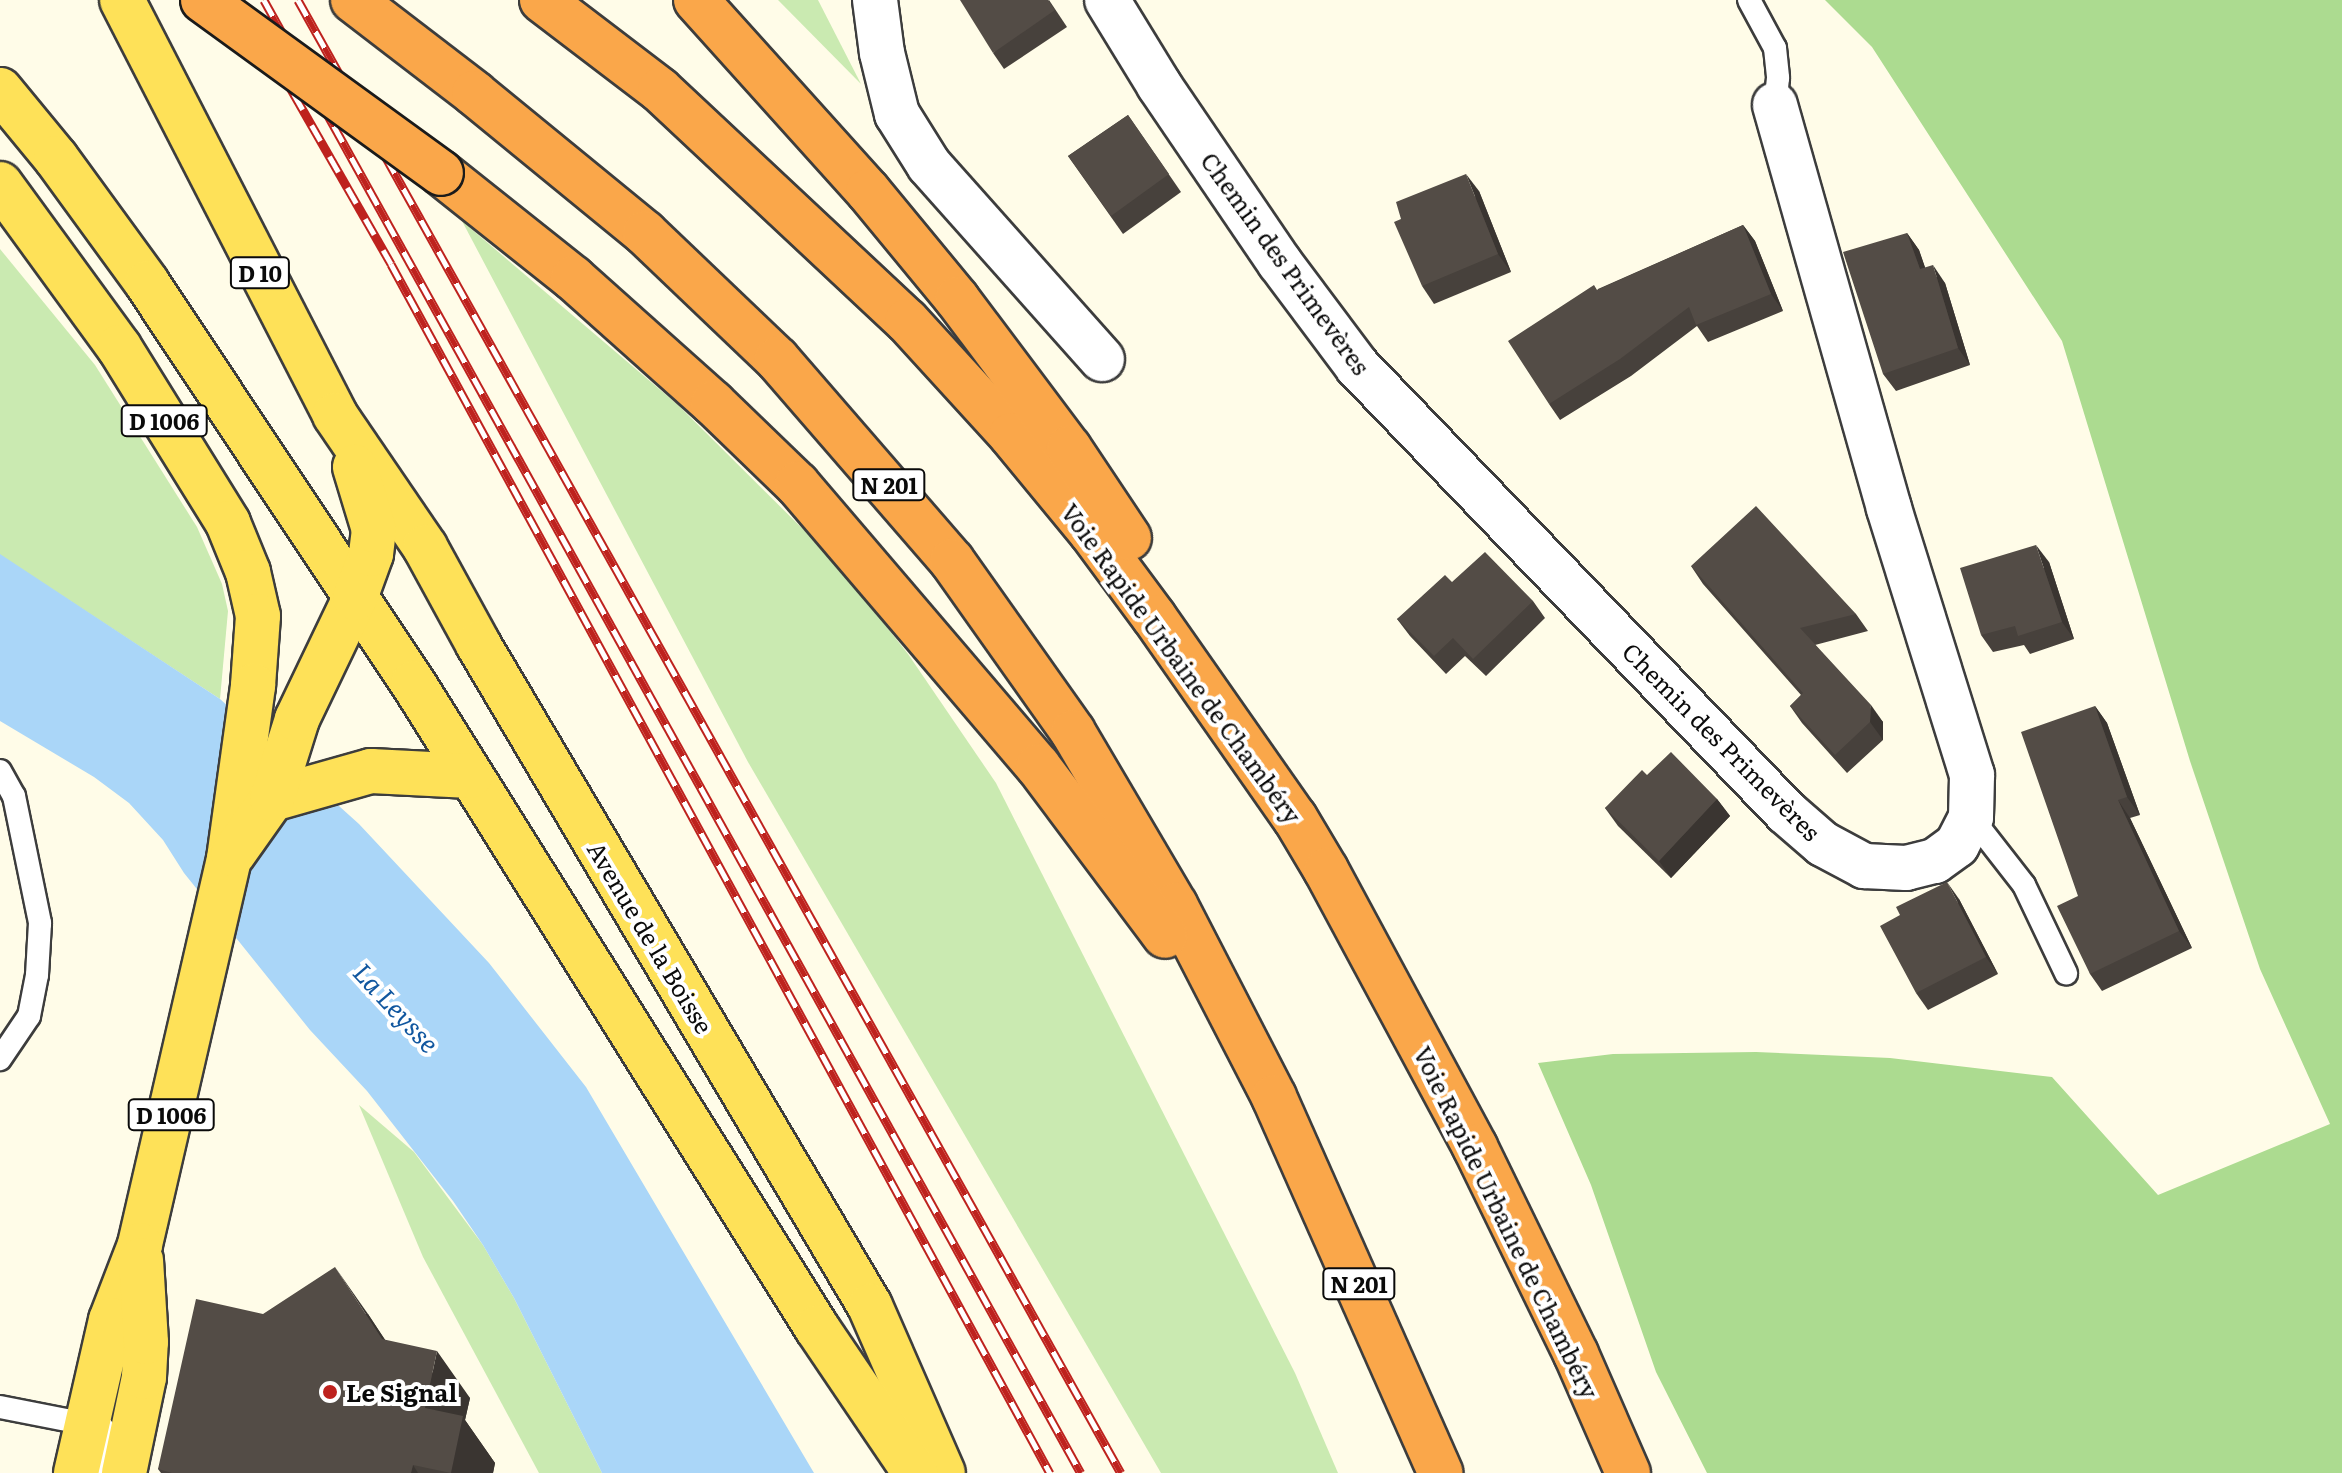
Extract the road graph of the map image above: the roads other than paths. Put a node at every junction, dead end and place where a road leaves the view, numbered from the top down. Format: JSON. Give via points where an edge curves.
{"nodes":[{"id":1,"x":122,"y":0,"type":"edge"},
{"id":2,"x":203,"y":0,"type":"edge"},
{"id":3,"x":353,"y":0,"type":"edge"},
{"id":4,"x":542,"y":0,"type":"edge"},
{"id":5,"x":696,"y":0,"type":"edge"},
{"id":6,"x":875,"y":0,"type":"edge"},
{"id":7,"x":1107,"y":0,"type":"edge"},
{"id":8,"x":1749,"y":0,"type":"edge"},
{"id":9,"x":0,"y":90,"type":"edge"},
{"id":10,"x":1775,"y":105,"type":"joint"},
{"id":11,"x":0,"y":184,"type":"edge"},
{"id":12,"x":1102,"y":359,"type":"dead end"},
{"id":13,"x":335,"y":415,"type":"junction"},
{"id":14,"x":355,"y":598,"type":"junction"},
{"id":15,"x":0,"y":771,"type":"edge"},
{"id":16,"x":470,"y":776,"type":"junction"},
{"id":17,"x":272,"y":799,"type":"junction"},
{"id":18,"x":1971,"y":817,"type":"junction"},
{"id":19,"x":1295,"y":818,"type":"junction"},
{"id":20,"x":229,"y":859,"type":"junction"},
{"id":21,"x":2066,"y":973,"type":"dead end"},
{"id":22,"x":0,"y":1059,"type":"edge"},
{"id":23,"x":1274,"y":1097,"type":"junction"},
{"id":24,"x":140,"y":1245,"type":"junction"},
{"id":25,"x":0,"y":1407,"type":"edge"},
{"id":26,"x":89,"y":1422,"type":"junction"},
{"id":27,"x":76,"y":1473,"type":"edge"},
{"id":28,"x":106,"y":1473,"type":"edge"},
{"id":29,"x":124,"y":1473,"type":"edge"},
{"id":30,"x":915,"y":1473,"type":"edge"},
{"id":31,"x":943,"y":1473,"type":"edge"},
{"id":32,"x":1441,"y":1473,"type":"edge"},
{"id":33,"x":1628,"y":1473,"type":"edge"}],
"edges":[{"from":1,"to":13,"type":"main road","number":"D 10"},
{"from":2,"to":23,"type":"highway","bridge":true,"via":[[441,173],[573,278],[797,484],[1038,766],[1165,936]]},
{"from":3,"to":23,"type":"highway","number":"N 201","via":[[645,233],[777,359],[875,468],[952,561],[1073,732],[1148,857]]},
{"from":4,"to":19,"type":"highway","name":"Voie Rapide Urbaine de Chambéry","via":[[660,90],[907,321],[1091,532]]},
{"from":5,"to":19,"type":"highway","via":[[878,203],[1069,448],[1223,688]]},
{"from":6,"to":12,"type":"street","via":[[897,114],[929,165]]},
{"from":7,"to":18,"type":"street","name":"Chemin des Primevères","via":[[1254,225],[1357,366],[1786,812],[1823,844],[1864,866],[1906,868],[1935,861],[1957,845]]},
{"from":8,"to":10,"type":"lane","via":[[1775,48]]},
{"from":9,"to":14,"type":"main road","via":[[147,283]]},
{"from":10,"to":18,"type":"street","via":[[1889,508],[1972,775]]},
{"from":11,"to":20,"type":"main road","number":"D 1006","via":[[119,347],[228,523],[248,572],[258,616]]},
{"from":13,"to":14,"type":"main road","via":[[374,530]]},
{"from":13,"to":31,"type":"main road","name":"Avenue de la Boisse","via":[[425,547],[870,1306]]},
{"from":14,"to":16,"type":"main road"},
{"from":14,"to":17,"type":"main road","via":[[297,719]]},
{"from":15,"to":22,"type":"lane","via":[[14,796],[40,923],[29,1016]]},
{"from":16,"to":17,"type":"main road","via":[[371,771]]},
{"from":16,"to":30,"type":"main road","via":[[817,1328]]},
{"from":17,"to":20,"type":"main road"},
{"from":18,"to":21,"type":"lane","via":[[2024,885]]},
{"from":19,"to":33,"type":"highway","name":"Voie Rapide Urbaine de Chambéry","via":[[1475,1147]]},
{"from":20,"to":24,"type":"main road","number":"D 1006"},
{"from":23,"to":32,"type":"highway","number":"N 201"},
{"from":24,"to":26,"type":"main road","number":"D 1006","via":[[111,1320]]},
{"from":24,"to":29,"type":"main road","number":"D 1006","via":[[145,1366]]},
{"from":25,"to":26,"type":"lane"},
{"from":26,"to":27,"type":"main road","number":"D 1006"},
{"from":26,"to":28,"type":"lane","via":[[102,1427],[108,1439]]}]}
